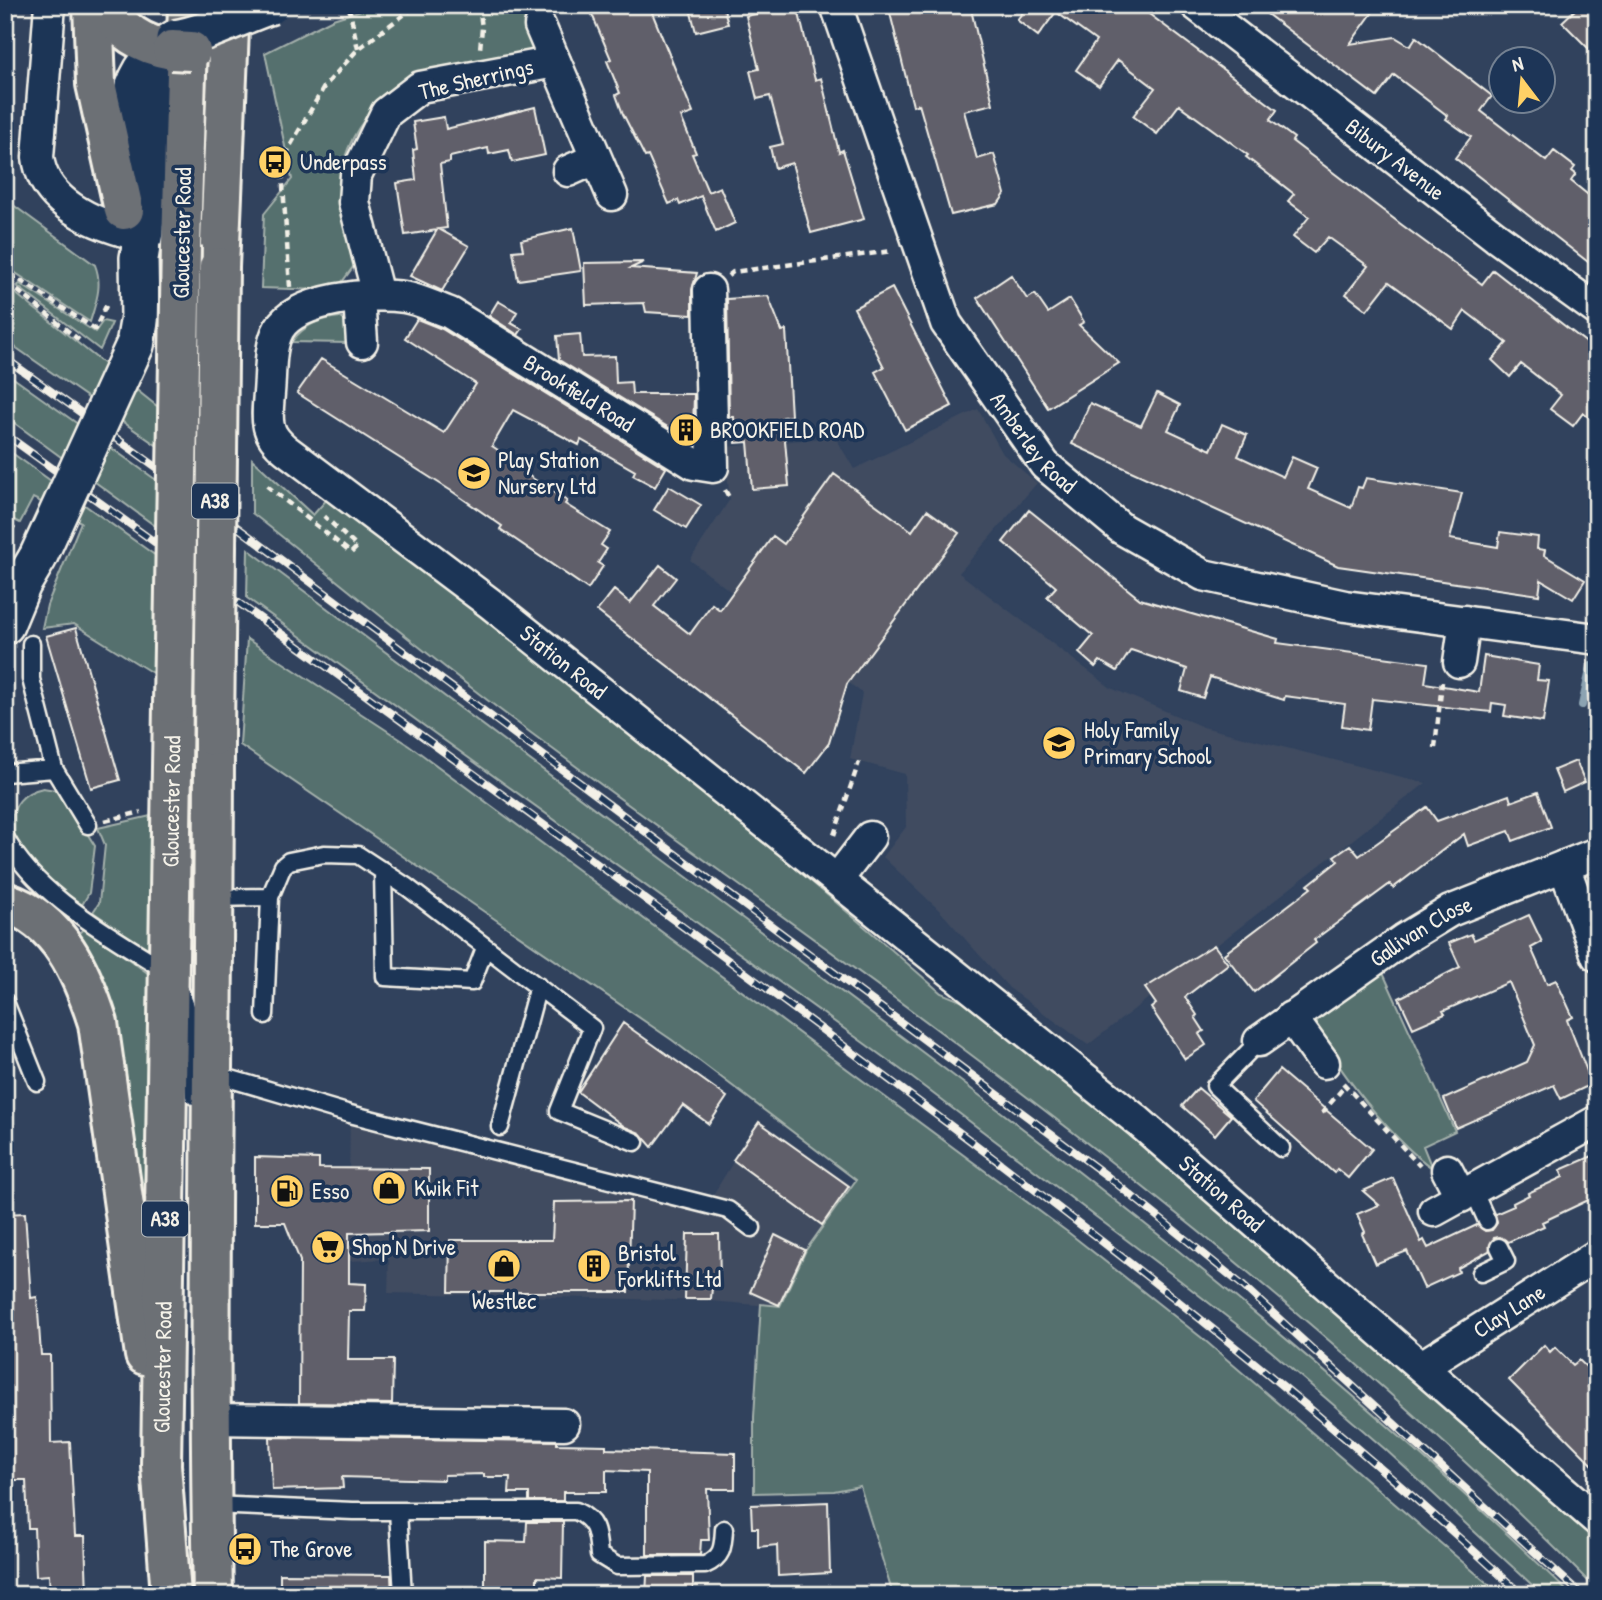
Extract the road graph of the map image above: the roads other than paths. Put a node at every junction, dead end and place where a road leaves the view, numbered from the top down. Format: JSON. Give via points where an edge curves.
{"nodes":[{"id":1,"x":50,"y":5,"type":"edge"},
{"id":2,"x":93,"y":5,"type":"edge"},
{"id":3,"x":103,"y":5,"type":"edge"},
{"id":4,"x":230,"y":5,"type":"edge"},
{"id":5,"x":271,"y":5,"type":"edge"},
{"id":6,"x":836,"y":5,"type":"edge"},
{"id":7,"x":1196,"y":5,"type":"edge"},
{"id":8,"x":540,"y":26,"type":"dead end"},
{"id":9,"x":181,"y":43,"type":"edge"},
{"id":10,"x":555,"y":62,"type":"junction"},
{"id":11,"x":612,"y":195,"type":"dead end"},
{"id":12,"x":73,"y":206,"type":"junction"},
{"id":13,"x":126,"y":210,"type":"junction"},
{"id":14,"x":709,"y":290,"type":"road end"},
{"id":15,"x":369,"y":296,"type":"junction"},
{"id":16,"x":1597,"y":310,"type":"edge"},
{"id":17,"x":362,"y":342,"type":"dead end"},
{"id":18,"x":286,"y":450,"type":"joint"},
{"id":19,"x":22,"y":580,"type":"edge"},
{"id":20,"x":1465,"y":621,"type":"junction"},
{"id":21,"x":18,"y":635,"type":"edge"},
{"id":22,"x":1597,"y":639,"type":"edge"},
{"id":23,"x":1459,"y":662,"type":"dead end"},
{"id":24,"x":54,"y":769,"type":"junction"},
{"id":25,"x":5,"y":773,"type":"edge"},
{"id":26,"x":88,"y":825,"type":"road end"},
{"id":27,"x":5,"y":837,"type":"edge"},
{"id":28,"x":870,"y":838,"type":"dead end"},
{"id":29,"x":1597,"y":853,"type":"edge"},
{"id":30,"x":1564,"y":866,"type":"junction"},
{"id":31,"x":383,"y":870,"type":"junction"},
{"id":32,"x":844,"y":871,"type":"junction"},
{"id":33,"x":270,"y":897,"type":"junction"},
{"id":34,"x":214,"y":898,"type":"junction"},
{"id":35,"x":5,"y":902,"type":"edge"},
{"id":36,"x":485,"y":948,"type":"junction"},
{"id":37,"x":1597,"y":956,"type":"edge"},
{"id":38,"x":156,"y":964,"type":"junction"},
{"id":39,"x":538,"y":986,"type":"junction"},
{"id":40,"x":5,"y":1002,"type":"edge"},
{"id":41,"x":265,"y":1015,"type":"dead end"},
{"id":42,"x":1291,"y":1017,"type":"junction"},
{"id":43,"x":1259,"y":1041,"type":"joint"},
{"id":44,"x":1324,"y":1063,"type":"road end"},
{"id":45,"x":214,"y":1074,"type":"junction"},
{"id":46,"x":37,"y":1082,"type":"dead end"},
{"id":47,"x":1597,"y":1121,"type":"edge"},
{"id":48,"x":500,"y":1127,"type":"dead end"},
{"id":49,"x":635,"y":1142,"type":"dead end"},
{"id":50,"x":1281,"y":1148,"type":"dead end"},
{"id":51,"x":214,"y":1156,"type":"junction"},
{"id":52,"x":1447,"y":1170,"type":"road end"},
{"id":53,"x":1467,"y":1193,"type":"junction"},
{"id":54,"x":1434,"y":1211,"type":"dead end"},
{"id":55,"x":1487,"y":1221,"type":"dead end"},
{"id":56,"x":752,"y":1228,"type":"dead end"},
{"id":57,"x":1499,"y":1247,"type":"dead end"},
{"id":58,"x":1597,"y":1255,"type":"edge"},
{"id":59,"x":1481,"y":1273,"type":"dead end"},
{"id":60,"x":1422,"y":1366,"type":"junction"},
{"id":61,"x":210,"y":1419,"type":"junction"},
{"id":62,"x":565,"y":1424,"type":"dead end"},
{"id":63,"x":161,"y":1465,"type":"junction"},
{"id":64,"x":211,"y":1505,"type":"junction"},
{"id":65,"x":398,"y":1511,"type":"junction"},
{"id":66,"x":1597,"y":1520,"type":"edge"},
{"id":67,"x":724,"y":1528,"type":"dead end"},
{"id":68,"x":171,"y":1595,"type":"edge"},
{"id":69,"x":213,"y":1595,"type":"edge"},
{"id":70,"x":403,"y":1595,"type":"edge"}],
"edges":[{"from":1,"to":12,"type":"street","via":[[40,176]]},
{"from":2,"to":13,"type":"main road","via":[[96,84]]},
{"from":3,"to":9,"type":"main road","via":[[118,26],[136,39]]},
{"from":4,"to":34,"type":"main road","name":"Gloucester Road","number":"A38","bridge":true,"via":[[219,267]]},
{"from":5,"to":9,"type":"street","bridge":true},
{"from":6,"to":20,"type":"street","name":"Amberley Road","via":[[946,323],[1045,465],[1122,529],[1203,575],[1345,606]]},
{"from":7,"to":16,"type":"street","name":"Bibury Avenue"},
{"from":8,"to":10,"type":"street","name":"The Sherrings"},
{"from":9,"to":13,"type":"street","via":[[144,66],[127,108]]},
{"from":9,"to":13,"type":"street","via":[[148,153],[144,232]]},
{"from":9,"to":38,"type":"main road","name":"Gloucester Road","number":"A38","bridge":true,"via":[[173,704]]},
{"from":10,"to":11,"type":"street","name":"The Sherrings","via":[[582,165]]},
{"from":10,"to":15,"type":"street","name":"The Sherrings","via":[[420,87],[386,113],[356,175],[354,202]]},
{"from":12,"to":13,"type":"street"},
{"from":12,"to":13,"type":"street","via":[[93,222]]},
{"from":13,"to":19,"type":"street","bridge":true,"via":[[142,288],[135,345]]},
{"from":14,"to":15,"type":"street","name":"Brookfield Road","via":[[713,467],[694,464],[450,313],[408,297]]},
{"from":15,"to":17,"type":"street"},
{"from":15,"to":18,"type":"street","name":"Brookfield Road","via":[[307,305],[280,328],[273,344],[267,417],[273,439]]},
{"from":18,"to":32,"type":"street","name":"Station Road"},
{"from":19,"to":21,"type":"street"},
{"from":20,"to":22,"type":"street","name":"Amberley Road"},
{"from":20,"to":23,"type":"street"},
{"from":21,"to":24,"type":"lane"},
{"from":24,"to":25,"type":"lane"},
{"from":24,"to":26,"type":"lane"},
{"from":27,"to":38,"type":"lane","via":[[30,873],[82,915]]},
{"from":28,"to":32,"type":"street"},
{"from":29,"to":30,"type":"street","name":"Gallivan Close"},
{"from":30,"to":37,"type":"street"},
{"from":30,"to":42,"type":"street","name":"Gallivan Close","via":[[1450,911]]},
{"from":31,"to":33,"type":"lane","via":[[358,855],[301,858],[283,866]]},
{"from":31,"to":36,"type":"lane"},
{"from":31,"to":36,"type":"lane","via":[[385,977],[472,982]]},
{"from":32,"to":60,"type":"street","name":"Station Road"},
{"from":33,"to":34,"type":"lane"},
{"from":33,"to":41,"type":"lane"},
{"from":34,"to":45,"type":"main road","name":"Gloucester Road","number":"A38"},
{"from":35,"to":63,"type":"main road","via":[[19,907],[57,937],[82,973],[98,1023]]},
{"from":36,"to":39,"type":"lane"},
{"from":38,"to":51,"type":"lane","via":[[182,993],[190,1018],[197,1127]]},
{"from":38,"to":63,"type":"main road","name":"Gloucester Road","number":"A38"},
{"from":39,"to":48,"type":"lane"},
{"from":39,"to":49,"type":"lane","via":[[592,1028],[559,1111]]},
{"from":40,"to":46,"type":"lane"},
{"from":42,"to":43,"type":"street","name":"Gallivan Close"},
{"from":42,"to":44,"type":"street"},
{"from":43,"to":50,"type":"lane","via":[[1215,1086]]},
{"from":45,"to":51,"type":"main road","name":"Gloucester Road","number":"A38"},
{"from":45,"to":56,"type":"lane","via":[[350,1114],[728,1210]]},
{"from":47,"to":53,"type":"street"},
{"from":51,"to":61,"type":"main road","name":"Gloucester Road","number":"A38"},
{"from":52,"to":53,"type":"street"},
{"from":53,"to":54,"type":"street"},
{"from":53,"to":55,"type":"lane"},
{"from":57,"to":59,"type":"lane","via":[[1506,1261]]},
{"from":58,"to":60,"type":"street","name":"Clay Lane"},
{"from":60,"to":66,"type":"street","name":"Station Road"},
{"from":61,"to":62,"type":"street"},
{"from":61,"to":64,"type":"main road","name":"Gloucester Road","number":"A38"},
{"from":63,"to":68,"type":"main road","name":"Gloucester Road","number":"A38"},
{"from":64,"to":65,"type":"lane"},
{"from":64,"to":69,"type":"main road","name":"Gloucester Road","number":"A38"},
{"from":65,"to":67,"type":"lane","via":[[576,1511],[596,1527],[599,1555],[617,1566],[705,1566],[723,1550]]},
{"from":65,"to":70,"type":"lane"}]}
